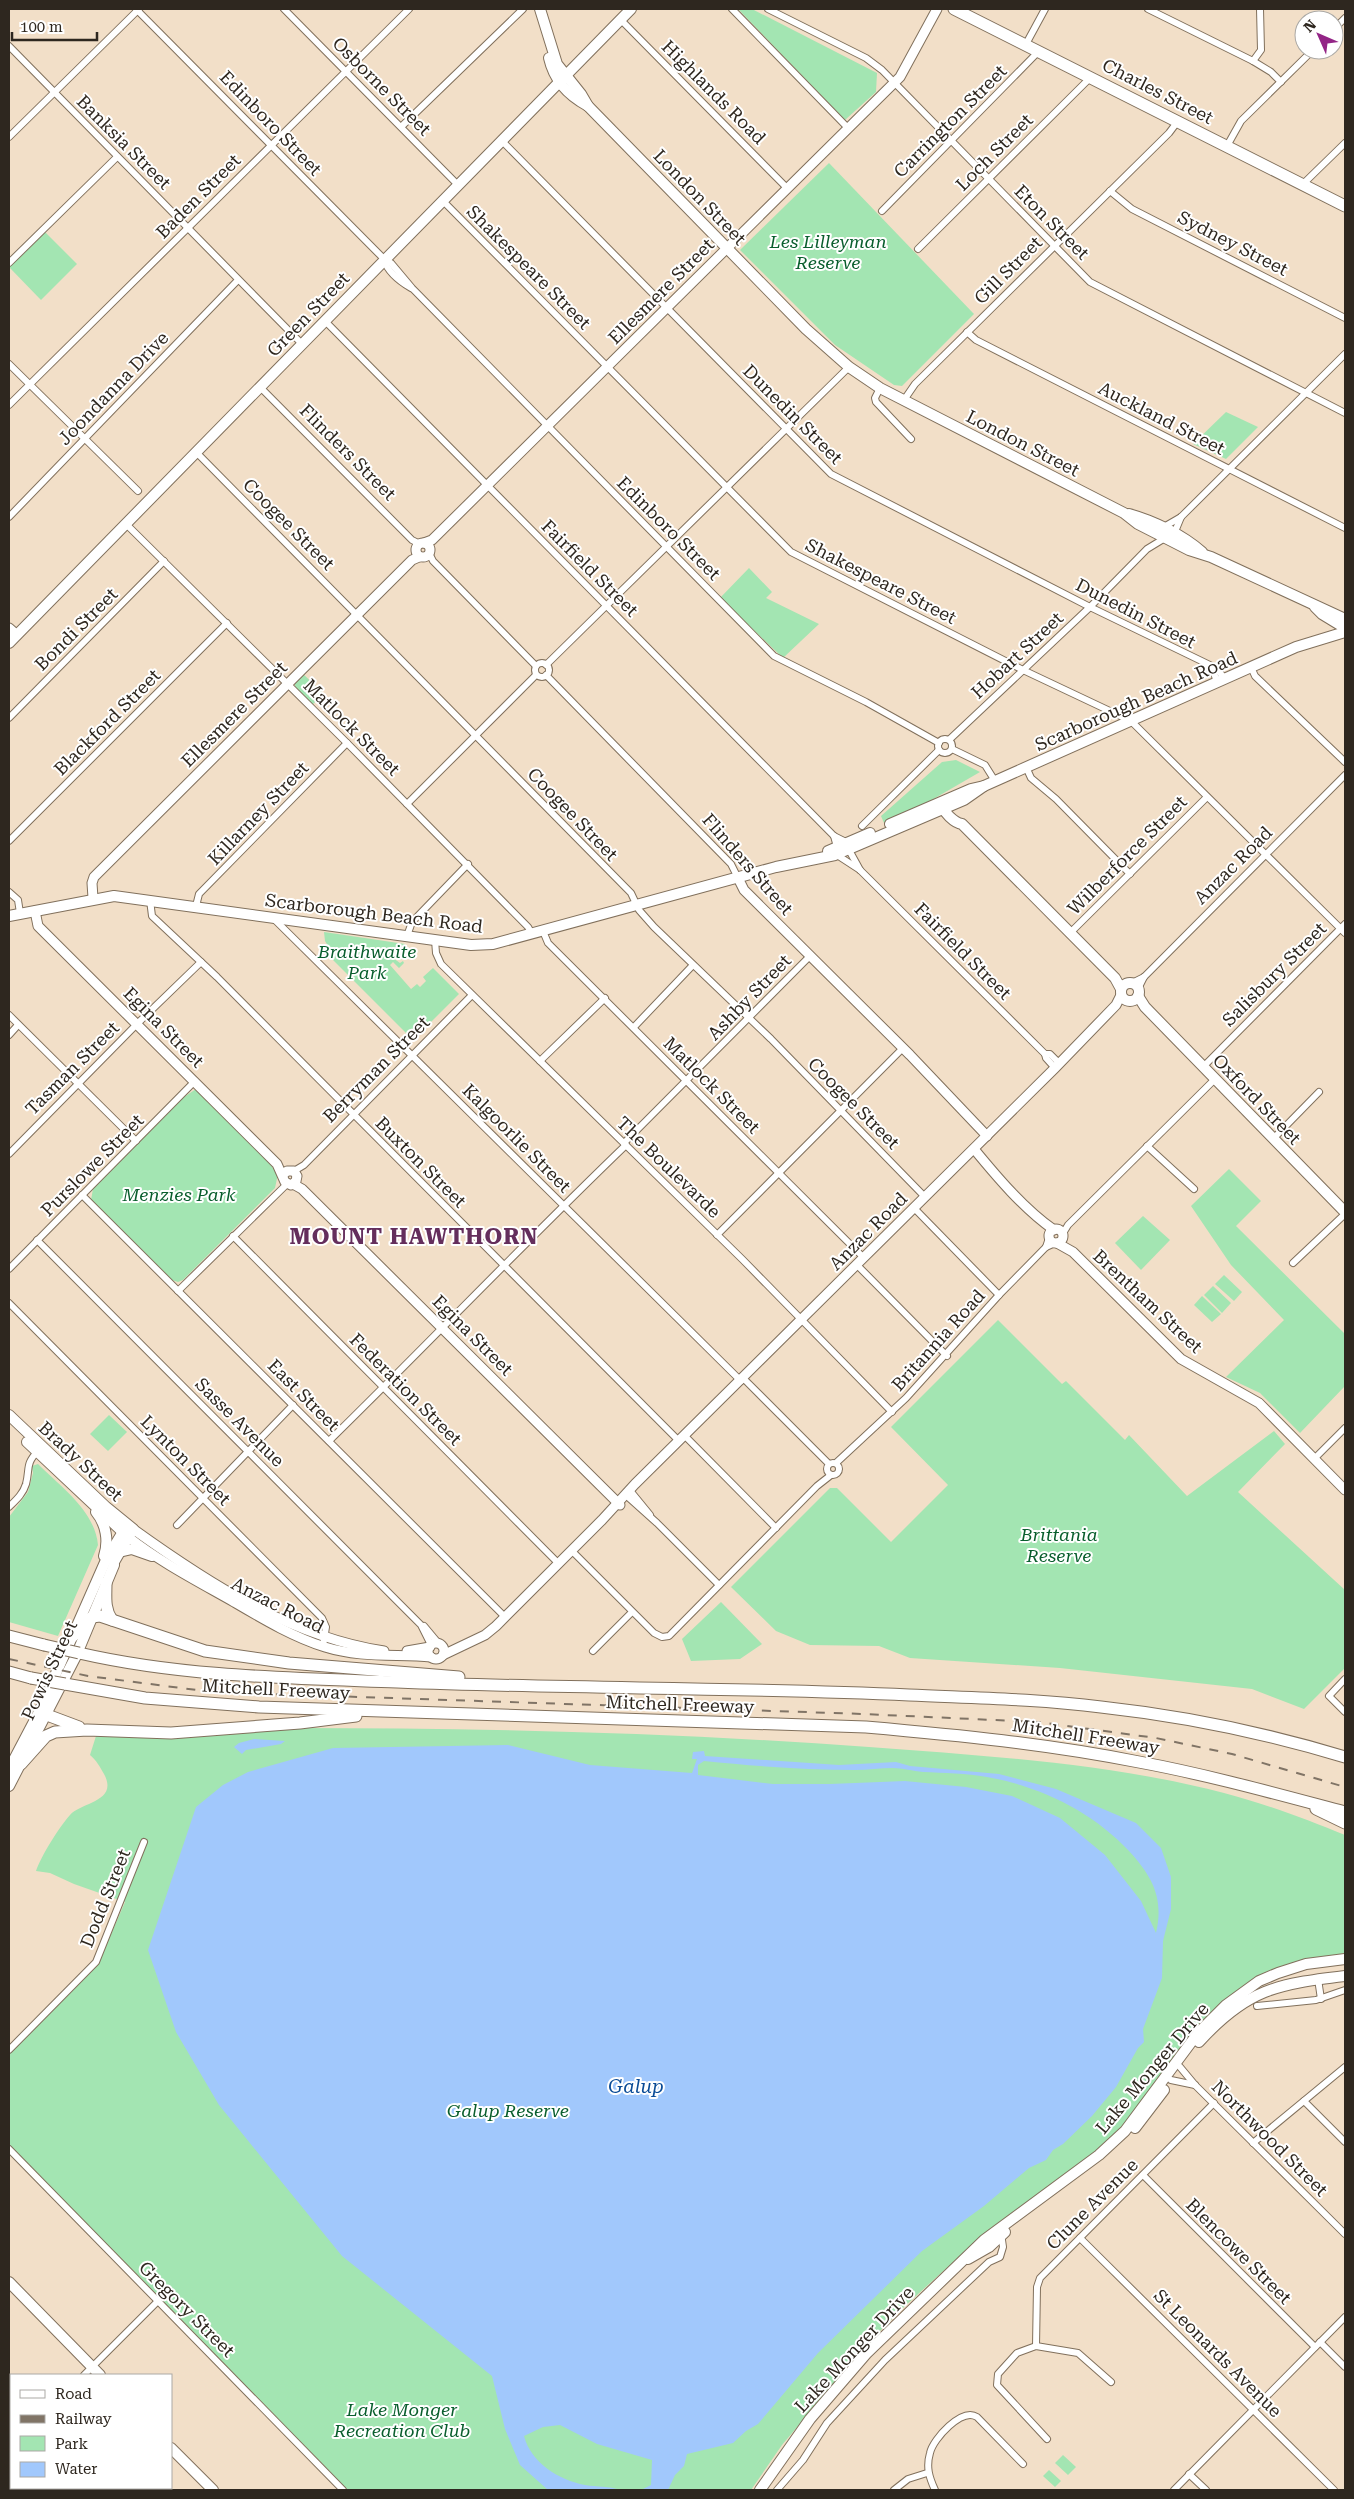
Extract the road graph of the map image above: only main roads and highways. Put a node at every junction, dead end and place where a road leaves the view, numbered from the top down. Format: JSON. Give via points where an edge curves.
{"nodes":[{"id":1,"x":535,"y":9,"type":"edge"},
{"id":2,"x":540,"y":9,"type":"edge"},
{"id":3,"x":954,"y":9,"type":"edge"},
{"id":4,"x":624,"y":13,"type":"edge"},
{"id":5,"x":562,"y":80,"type":"junction"},
{"id":6,"x":1345,"y":206,"type":"edge"},
{"id":7,"x":1314,"y":606,"type":"junction"},
{"id":8,"x":1322,"y":614,"type":"junction"},
{"id":9,"x":1345,"y":619,"type":"edge"},
{"id":10,"x":1345,"y":628,"type":"edge"},
{"id":11,"x":1345,"y":632,"type":"edge"},
{"id":12,"x":12,"y":639,"type":"edge"},
{"id":13,"x":1318,"y":639,"type":"junction"},
{"id":14,"x":1345,"y":639,"type":"edge"},
{"id":15,"x":1302,"y":645,"type":"junction"},
{"id":16,"x":945,"y":805,"type":"junction"},
{"id":17,"x":9,"y":916,"type":"edge"},
{"id":18,"x":1345,"y":1213,"type":"edge"},
{"id":19,"x":9,"y":1415,"type":"edge"},
{"id":20,"x":9,"y":1424,"type":"edge"},
{"id":21,"x":40,"y":1449,"type":"junction"},
{"id":22,"x":90,"y":1503,"type":"junction"},
{"id":23,"x":127,"y":1531,"type":"junction"},
{"id":24,"x":152,"y":1556,"type":"road end"},
{"id":25,"x":109,"y":1560,"type":"junction"},
{"id":26,"x":106,"y":1583,"type":"junction"},
{"id":27,"x":92,"y":1617,"type":"junction"},
{"id":28,"x":112,"y":1620,"type":"junction"},
{"id":29,"x":9,"y":1636,"type":"edge"},
{"id":30,"x":72,"y":1637,"type":"junction"},
{"id":31,"x":9,"y":1672,"type":"edge"},
{"id":32,"x":570,"y":1686,"type":"junction"},
{"id":33,"x":390,"y":1711,"type":"junction"},
{"id":34,"x":43,"y":1714,"type":"junction"},
{"id":35,"x":87,"y":1730,"type":"junction"},
{"id":36,"x":1343,"y":1756,"type":"edge"},
{"id":37,"x":21,"y":1764,"type":"junction"},
{"id":38,"x":9,"y":1769,"type":"edge"},
{"id":39,"x":9,"y":1786,"type":"edge"},
{"id":40,"x":1290,"y":1797,"type":"junction"},
{"id":41,"x":1345,"y":1812,"type":"edge"},
{"id":42,"x":1345,"y":1823,"type":"edge"},
{"id":43,"x":1342,"y":1960,"type":"edge"},
{"id":44,"x":1345,"y":1976,"type":"edge"},
{"id":45,"x":1000,"y":2232,"type":"junction"},
{"id":46,"x":9,"y":2282,"type":"edge"},
{"id":47,"x":9,"y":2290,"type":"edge"},
{"id":48,"x":89,"y":2372,"type":"edge"},
{"id":49,"x":172,"y":2449,"type":"edge"},
{"id":50,"x":172,"y":2457,"type":"edge"},
{"id":51,"x":205,"y":2490,"type":"edge"},
{"id":52,"x":213,"y":2490,"type":"edge"},
{"id":53,"x":760,"y":2490,"type":"edge"}],
"edges":[{"from":1,"to":5,"type":"main road","name":"London Street","via":[[550,63]]},
{"from":2,"to":5,"type":"main road","name":"London Street"},
{"from":3,"to":6,"type":"highway","name":"Charles Street"},
{"from":4,"to":5,"type":"main road","name":"Green Street"},
{"from":5,"to":7,"type":"main road","name":"London Street","via":[[576,100],[588,106],[806,329],[849,367],[880,388],[1124,513],[1138,524],[1164,533],[1189,550],[1202,553]]},
{"from":5,"to":12,"type":"main road","name":"Green Street"},
{"from":7,"to":8,"type":"main road","name":"London Street"},
{"from":7,"to":9,"type":"main road","name":"London Street"},
{"from":8,"to":10,"type":"main road","name":"London Street"},
{"from":8,"to":13,"type":"main road","via":[[1326,625]]},
{"from":11,"to":13,"type":"main road","name":"Scarborough Beach Road"},
{"from":13,"to":15,"type":"main road","name":"Scarborough Beach Road"},
{"from":14,"to":15,"type":"main road","name":"Scarborough Beach Road"},
{"from":15,"to":16,"type":"main road","name":"Scarborough Beach Road","via":[[1026,768],[971,789]]},
{"from":16,"to":17,"type":"main road","name":"Scarborough Beach Road","via":[[817,858],[493,944],[435,940],[114,896]]},
{"from":16,"to":18,"type":"main road","name":"Oxford Street","via":[[958,824],[962,824],[1145,1007]]},
{"from":19,"to":21,"type":"main road","name":"Brady Street"},
{"from":20,"to":21,"type":"main road","name":"Brady Street"},
{"from":21,"to":22,"type":"main road","name":"Brady Street"},
{"from":21,"to":23,"type":"main road","name":"Brady Street"},
{"from":22,"to":23,"type":"main road","name":"Brady Street"},
{"from":22,"to":25,"type":"main road","via":[[105,1529]]},
{"from":23,"to":25,"type":"main road","name":"Powis Street"},
{"from":24,"to":25,"type":"main road","via":[[132,1549]]},
{"from":25,"to":26,"type":"main road","name":"Powis Street"},
{"from":25,"to":30,"type":"main road","name":"Powis Street"},
{"from":26,"to":27,"type":"main road","name":"Powis Street"},
{"from":26,"to":28,"type":"highway","via":[[106,1605]]},
{"from":27,"to":28,"type":"highway"},
{"from":27,"to":30,"type":"highway"},
{"from":27,"to":34,"type":"main road","name":"Powis Street"},
{"from":28,"to":32,"type":"highway","via":[[205,1651],[259,1660]]},
{"from":29,"to":32,"type":"highway","name":"Mitchell Freeway","bridge":true,"via":[[93,1657],[200,1672]]},
{"from":30,"to":34,"type":"main road","name":"Powis Street"},
{"from":31,"to":33,"type":"highway","name":"Mitchell Freeway","bridge":true,"via":[[80,1687],[209,1704]]},
{"from":32,"to":36,"type":"highway","name":"Mitchell Freeway","via":[[867,1693],[1049,1702],[1146,1713],[1269,1736]]},
{"from":33,"to":35,"type":"highway","via":[[300,1723],[171,1733]]},
{"from":33,"to":40,"type":"highway","name":"Mitchell Freeway","via":[[866,1727],[948,1734],[1139,1762]]},
{"from":34,"to":35,"type":"highway"},
{"from":34,"to":37,"type":"main road","name":"Powis Street"},
{"from":34,"to":38,"type":"main road","name":"Powis Street"},
{"from":35,"to":37,"type":"highway","via":[[55,1732],[46,1736]]},
{"from":37,"to":39,"type":"main road","name":"Powis Street"},
{"from":40,"to":41,"type":"highway","name":"Mitchell Freeway"},
{"from":40,"to":42,"type":"highway"},
{"from":43,"to":45,"type":"main road","name":"Lake Monger Drive","via":[[1306,1964],[1259,1981],[1237,1996],[1198,2033],[1125,2131]]},
{"from":44,"to":45,"type":"main road","name":"Lake Monger Drive","via":[[1273,1987],[1237,2006],[1205,2035],[1120,2145],[1101,2162]]},
{"from":45,"to":53,"type":"main road","name":"Lake Monger Drive","via":[[972,2251],[842,2380]]},
{"from":46,"to":48,"type":"main road"},
{"from":47,"to":48,"type":"main road"},
{"from":49,"to":52,"type":"main road"},
{"from":50,"to":51,"type":"main road"}]}
